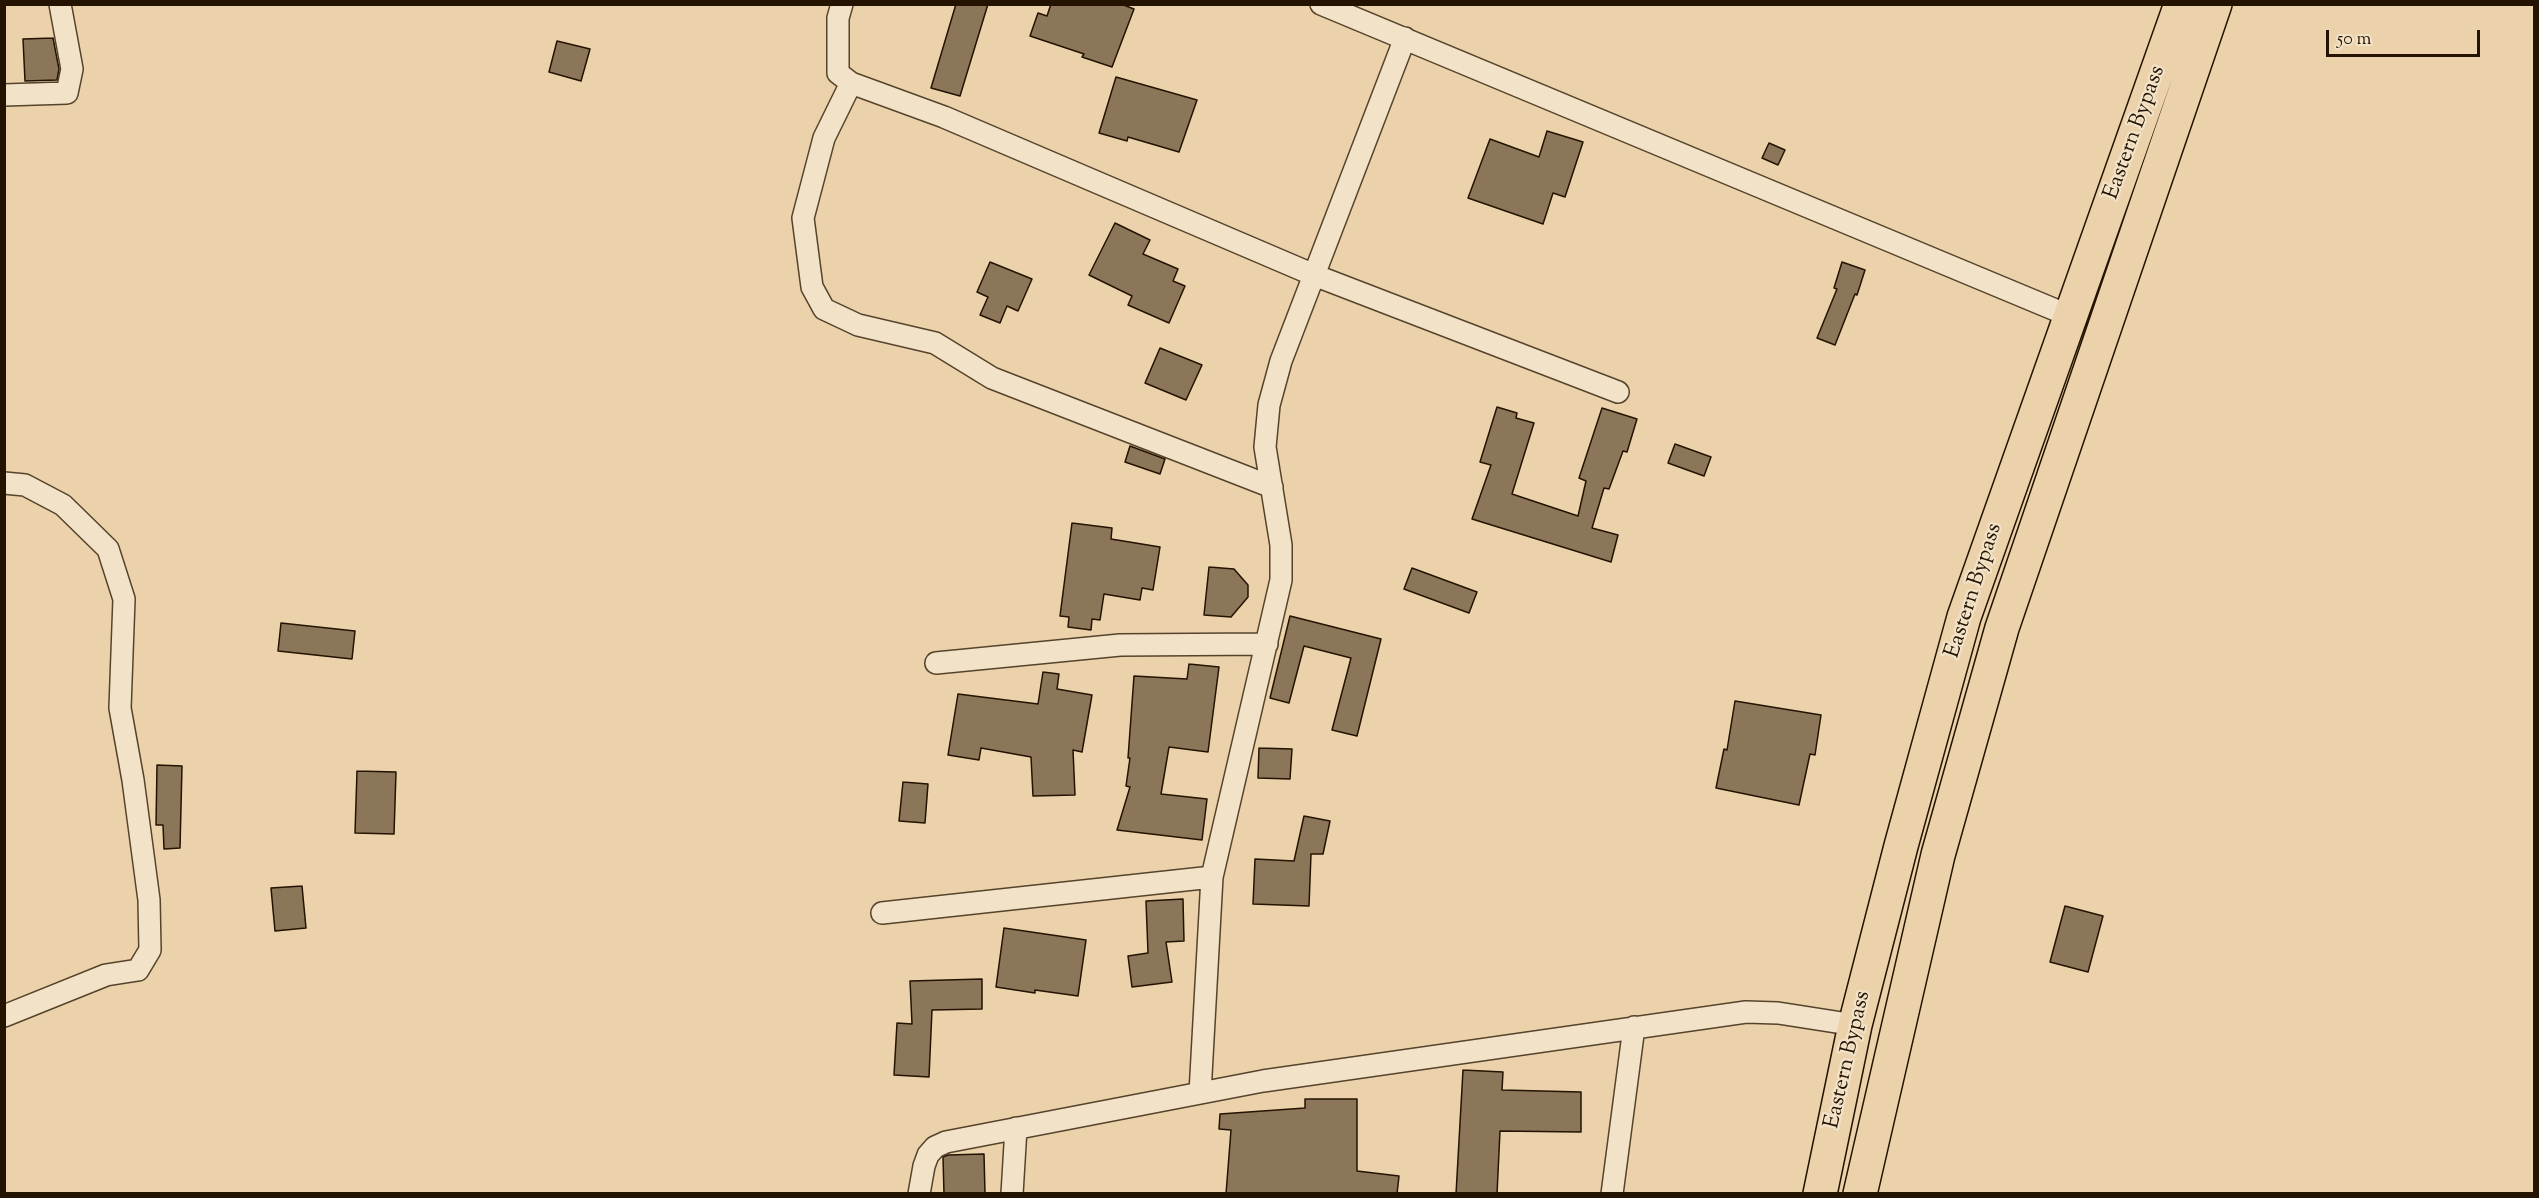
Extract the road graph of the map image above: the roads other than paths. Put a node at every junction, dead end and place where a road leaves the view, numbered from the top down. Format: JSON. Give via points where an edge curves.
{"nodes":[{"id":1,"x":60,"y":4,"type":"edge"},
{"id":2,"x":842,"y":4,"type":"edge"},
{"id":3,"x":1321,"y":4,"type":"edge"},
{"id":4,"x":2181,"y":4,"type":"edge"},
{"id":5,"x":2215,"y":4,"type":"edge"},
{"id":6,"x":1405,"y":38,"type":"junction"},
{"id":7,"x":851,"y":83,"type":"junction"},
{"id":8,"x":4,"y":95,"type":"edge"},
{"id":9,"x":1314,"y":275,"type":"junction"},
{"id":10,"x":2070,"y":316,"type":"junction"},
{"id":11,"x":1618,"y":392,"type":"dead end"},
{"id":12,"x":4,"y":483,"type":"edge"},
{"id":13,"x":1272,"y":487,"type":"junction"},
{"id":14,"x":1267,"y":644,"type":"junction"},
{"id":15,"x":936,"y":663,"type":"dead end"},
{"id":16,"x":1212,"y":877,"type":"junction"},
{"id":17,"x":882,"y":913,"type":"dead end"},
{"id":18,"x":4,"y":1016,"type":"edge"},
{"id":19,"x":1855,"y":1025,"type":"junction"},
{"id":20,"x":1634,"y":1027,"type":"junction"},
{"id":21,"x":1200,"y":1094,"type":"junction"},
{"id":22,"x":1016,"y":1128,"type":"junction"},
{"id":23,"x":920,"y":1194,"type":"edge"},
{"id":24,"x":1012,"y":1194,"type":"edge"},
{"id":25,"x":1612,"y":1194,"type":"edge"},
{"id":26,"x":1820,"y":1194,"type":"edge"},
{"id":27,"x":1860,"y":1194,"type":"edge"}],
"edges":[{"from":1,"to":8,"type":"street","via":[[72,69],[66,93]]},
{"from":2,"to":7,"type":"street","via":[[838,18],[838,73]]},
{"from":3,"to":6,"type":"street"},
{"from":4,"to":10,"type":"main road","name":"Eastern Bypass"},
{"from":5,"to":27,"type":"main road","name":"Eastern Bypass","via":[[2002,628],[1938,855]]},
{"from":6,"to":9,"type":"street"},
{"from":6,"to":10,"type":"street"},
{"from":7,"to":9,"type":"street","via":[[944,117]]},
{"from":7,"to":13,"type":"street","via":[[824,138],[803,218],[812,287],[824,309],[858,325],[935,343],[992,378]]},
{"from":9,"to":11,"type":"street"},
{"from":9,"to":13,"type":"street","via":[[1281,361],[1269,405],[1265,447]]},
{"from":10,"to":19,"type":"main road","name":"Eastern Bypass","via":[[1964,617]]},
{"from":12,"to":18,"type":"street","via":[[25,485],[63,504],[108,549],[124,599],[120,708],[149,900],[150,950],[138,970],[106,975]]},
{"from":13,"to":14,"type":"street","via":[[1281,545],[1281,580]]},
{"from":14,"to":15,"type":"street","via":[[1120,645]]},
{"from":14,"to":16,"type":"street"},
{"from":16,"to":17,"type":"street"},
{"from":16,"to":21,"type":"street"},
{"from":19,"to":20,"type":"street","via":[[1746,1012]]},
{"from":19,"to":26,"type":"main road","name":"Eastern Bypass"},
{"from":20,"to":21,"type":"street","via":[[1263,1081]]},
{"from":20,"to":25,"type":"street"},
{"from":21,"to":22,"type":"street"},
{"from":22,"to":23,"type":"street","via":[[935,1147],[924,1166]]},
{"from":22,"to":24,"type":"street"}]}
